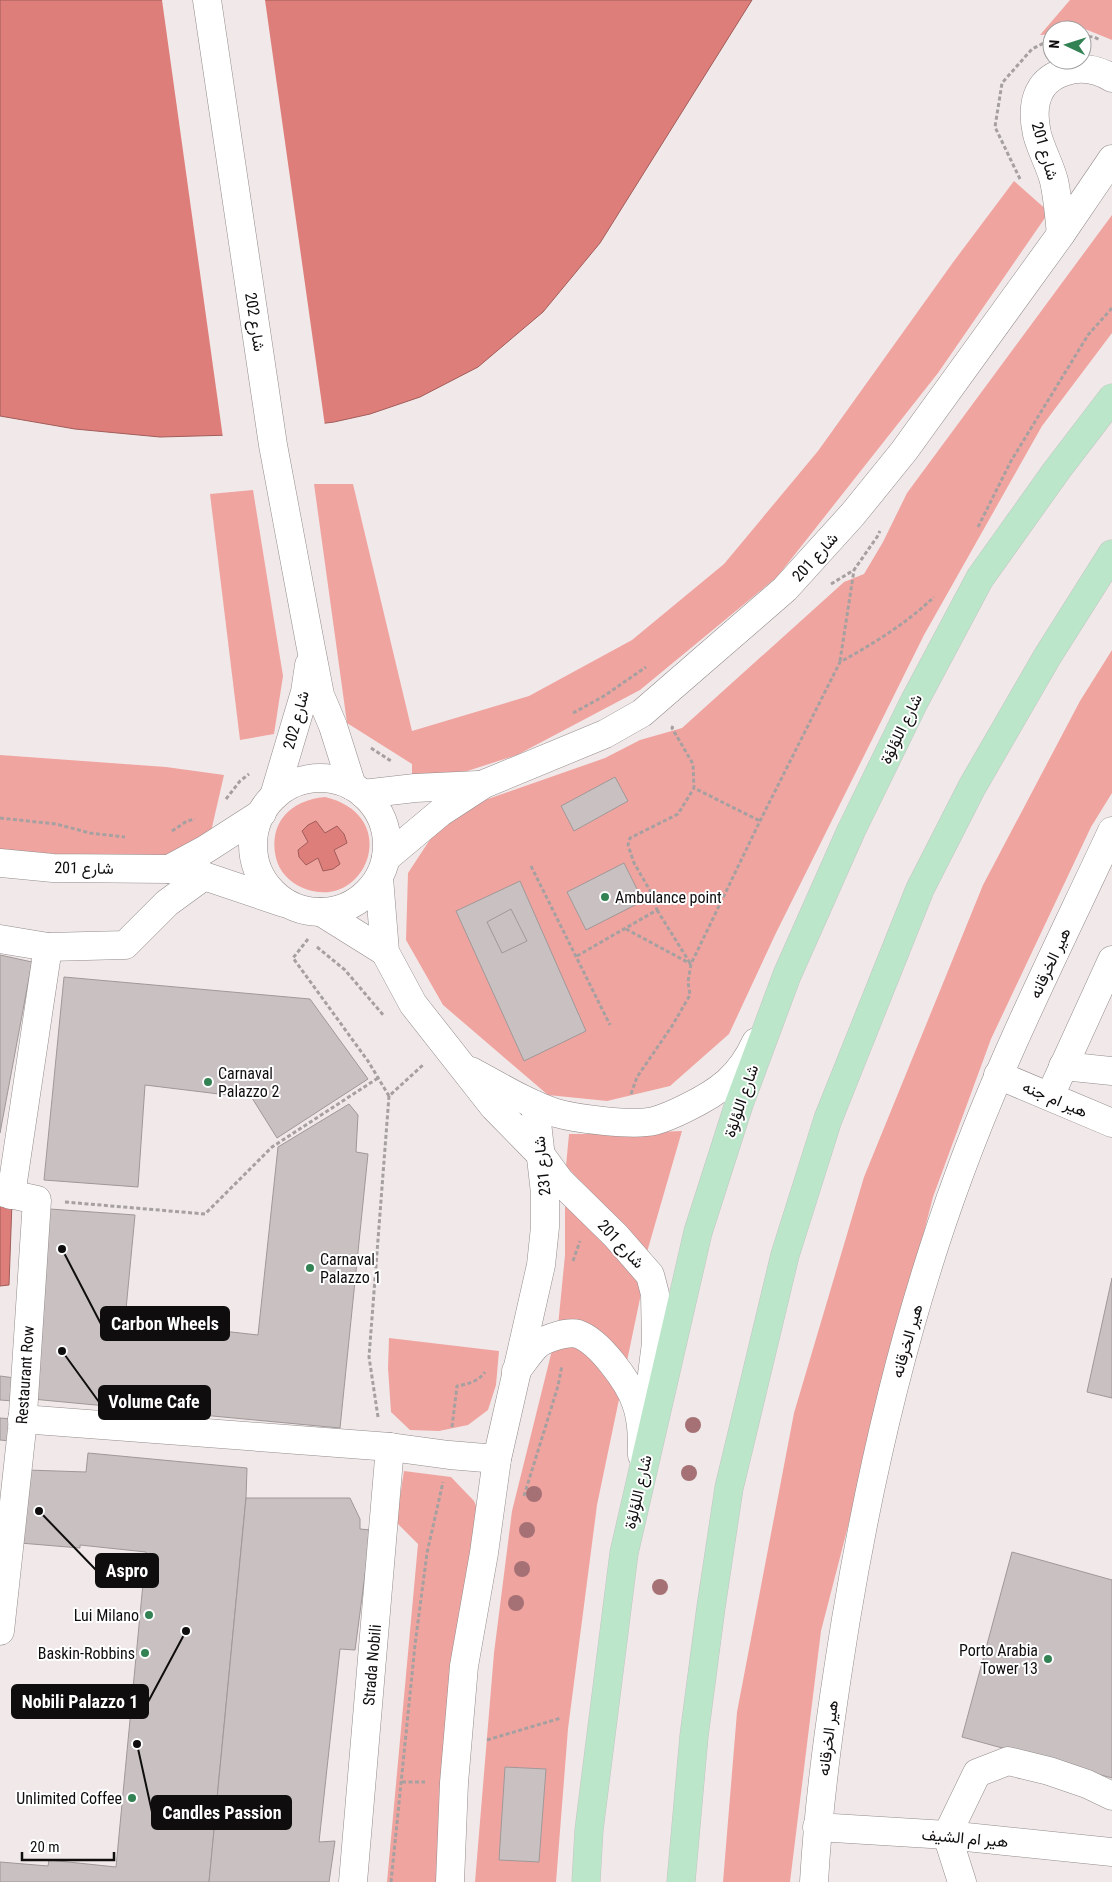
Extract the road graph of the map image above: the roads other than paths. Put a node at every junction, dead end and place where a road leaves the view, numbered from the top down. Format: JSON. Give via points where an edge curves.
{"nodes":[{"id":1,"x":207,"y":0,"type":"edge"},
{"id":2,"x":1112,"y":78,"type":"edge"},
{"id":3,"x":1112,"y":159,"type":"edge"},
{"id":4,"x":1061,"y":234,"type":"junction"},
{"id":5,"x":1112,"y":398,"type":"edge"},
{"id":6,"x":1112,"y":554,"type":"edge"},
{"id":7,"x":310,"y":643,"type":"junction"},
{"id":8,"x":484,"y":784,"type":"junction"},
{"id":9,"x":358,"y":790,"type":"junction"},
{"id":10,"x":268,"y":804,"type":"junction"},
{"id":11,"x":1112,"y":831,"type":"edge"},
{"id":12,"x":0,"y":864,"type":"edge"},
{"id":13,"x":382,"y":868,"type":"junction"},
{"id":14,"x":169,"y":869,"type":"junction"},
{"id":15,"x":204,"y":876,"type":"junction"},
{"id":16,"x":287,"y":904,"type":"junction"},
{"id":17,"x":321,"y":912,"type":"junction"},
{"id":18,"x":0,"y":939,"type":"edge"},
{"id":19,"x":48,"y":947,"type":"junction"},
{"id":20,"x":385,"y":952,"type":"junction"},
{"id":21,"x":1112,"y":960,"type":"edge"},
{"id":22,"x":787,"y":975,"type":"junction"},
{"id":23,"x":460,"y":1065,"type":"junction"},
{"id":24,"x":1063,"y":1066,"type":"junction"},
{"id":25,"x":1112,"y":1071,"type":"edge"},
{"id":26,"x":998,"y":1075,"type":"junction"},
{"id":27,"x":1050,"y":1096,"type":"junction"},
{"id":28,"x":535,"y":1105,"type":"junction"},
{"id":29,"x":1112,"y":1123,"type":"edge"},
{"id":30,"x":541,"y":1155,"type":"junction"},
{"id":31,"x":5,"y":1194,"type":"edge"},
{"id":32,"x":515,"y":1372,"type":"junction"},
{"id":33,"x":18,"y":1414,"type":"edge"},
{"id":34,"x":386,"y":1447,"type":"junction"},
{"id":35,"x":496,"y":1459,"type":"junction"},
{"id":36,"x":642,"y":1472,"type":"junction"},
{"id":37,"x":0,"y":1631,"type":"edge"},
{"id":38,"x":1112,"y":1796,"type":"edge"},
{"id":39,"x":817,"y":1827,"type":"junction"},
{"id":40,"x":947,"y":1835,"type":"junction"},
{"id":41,"x":1112,"y":1852,"type":"edge"},
{"id":42,"x":353,"y":1882,"type":"edge"},
{"id":43,"x":450,"y":1882,"type":"edge"},
{"id":44,"x":586,"y":1882,"type":"edge"},
{"id":45,"x":681,"y":1882,"type":"edge"},
{"id":46,"x":814,"y":1882,"type":"edge"},
{"id":47,"x":962,"y":1882,"type":"edge"}],
"edges":[{"from":1,"to":7,"type":"street","name":"شارع 202","via":[[273,446]]},
{"from":2,"to":4,"type":"street","name":"شارع 201","via":[[1087,68],[1073,69],[1045,82],[1037,96],[1034,112],[1038,136],[1055,183]]},
{"from":3,"to":4,"type":"street","name":"شارع 201"},
{"from":4,"to":8,"type":"street","name":"شارع 201","via":[[904,450],[853,514],[785,589],[642,713],[605,734]]},
{"from":5,"to":22,"type":"main road","name":"شارع اللؤلؤة","via":[[980,578],[914,702]]},
{"from":6,"to":45,"type":"main road","via":[[1047,656],[972,787],[920,889],[828,1119],[785,1255],[729,1488],[694,1736]]},
{"from":7,"to":9,"type":"street","name":"شارع 202","via":[[320,695]]},
{"from":7,"to":10,"type":"street","name":"شارع 202","via":[[305,692]]},
{"from":8,"to":9,"type":"street","name":"شارع 201"},
{"from":8,"to":13,"type":"street","name":"شارع 201","via":[[440,812]]},
{"from":9,"to":10,"type":"street","via":[[333,779],[312,779],[292,784]]},
{"from":9,"to":13,"type":"street","via":[[380,816],[387,844]]},
{"from":10,"to":14,"type":"street","name":"شارع 201","via":[[206,849]]},
{"from":10,"to":16,"type":"street","via":[[254,832],[254,853],[259,874],[271,891]]},
{"from":11,"to":26,"type":"street","name":"هير الخرقانه"},
{"from":12,"to":14,"type":"street","name":"شارع 201"},
{"from":13,"to":17,"type":"street","via":[[368,892],[354,903],[338,910]]},
{"from":13,"to":20,"type":"street","name":"شارع 201"},
{"from":14,"to":15,"type":"street","name":"شارع 201"},
{"from":15,"to":16,"type":"street","name":"شارع 201"},
{"from":15,"to":19,"type":"street","via":[[167,903],[125,945]]},
{"from":16,"to":17,"type":"street"},
{"from":17,"to":20,"type":"street","name":"شارع 201"},
{"from":18,"to":19,"type":"street"},
{"from":19,"to":31,"type":"street"},
{"from":20,"to":23,"type":"street","name":"شارع 201","via":[[413,1004]]},
{"from":21,"to":24,"type":"street"},
{"from":22,"to":28,"type":"street","name":"شارع 201","via":[[741,1068],[711,1096],[653,1121],[589,1119]]},
{"from":22,"to":36,"type":"main road","name":"شارع اللؤلؤة","via":[[739,1104],[698,1232]]},
{"from":23,"to":28,"type":"street","name":"شارع 201"},
{"from":23,"to":30,"type":"street","name":"شارع 201"},
{"from":24,"to":25,"type":"street"},
{"from":24,"to":27,"type":"street"},
{"from":26,"to":27,"type":"street","name":"هير ام جنه"},
{"from":26,"to":39,"type":"street","name":"هير الخرقانه","via":[[958,1176],[923,1282],[890,1399],[860,1534],[834,1690]]},
{"from":27,"to":29,"type":"street","name":"هير ام جنه"},
{"from":28,"to":30,"type":"street","name":"شارع 231"},
{"from":30,"to":32,"type":"street","name":"شارع 231","via":[[545,1193],[541,1266]]},
{"from":30,"to":36,"type":"street","name":"شارع 201","via":[[560,1181],[650,1275],[655,1294],[656,1343]]},
{"from":31,"to":33,"type":"street","name":"Restaurant Row","via":[[37,1200]]},
{"from":32,"to":35,"type":"street","name":"شارع 231"},
{"from":32,"to":36,"type":"street","via":[[538,1344],[568,1332],[580,1335],[595,1346],[625,1379],[636,1401],[642,1424]]},
{"from":33,"to":34,"type":"street"},
{"from":33,"to":37,"type":"street","name":"Restaurant Row"},
{"from":34,"to":35,"type":"street"},
{"from":34,"to":42,"type":"street","name":"Strada Nobili"},
{"from":35,"to":43,"type":"street","name":"شارع 231","via":[[484,1553],[464,1666]]},
{"from":36,"to":44,"type":"main road","name":"شارع اللؤلؤة","via":[[624,1553],[589,1830]]},
{"from":38,"to":40,"type":"street","via":[[1049,1771],[1008,1761],[977,1773]]},
{"from":39,"to":40,"type":"street","name":"هير ام الشيف"},
{"from":39,"to":46,"type":"street","name":"هير الخرقانه"},
{"from":40,"to":41,"type":"street","name":"هير ام الشيف"},
{"from":40,"to":47,"type":"street"}]}
